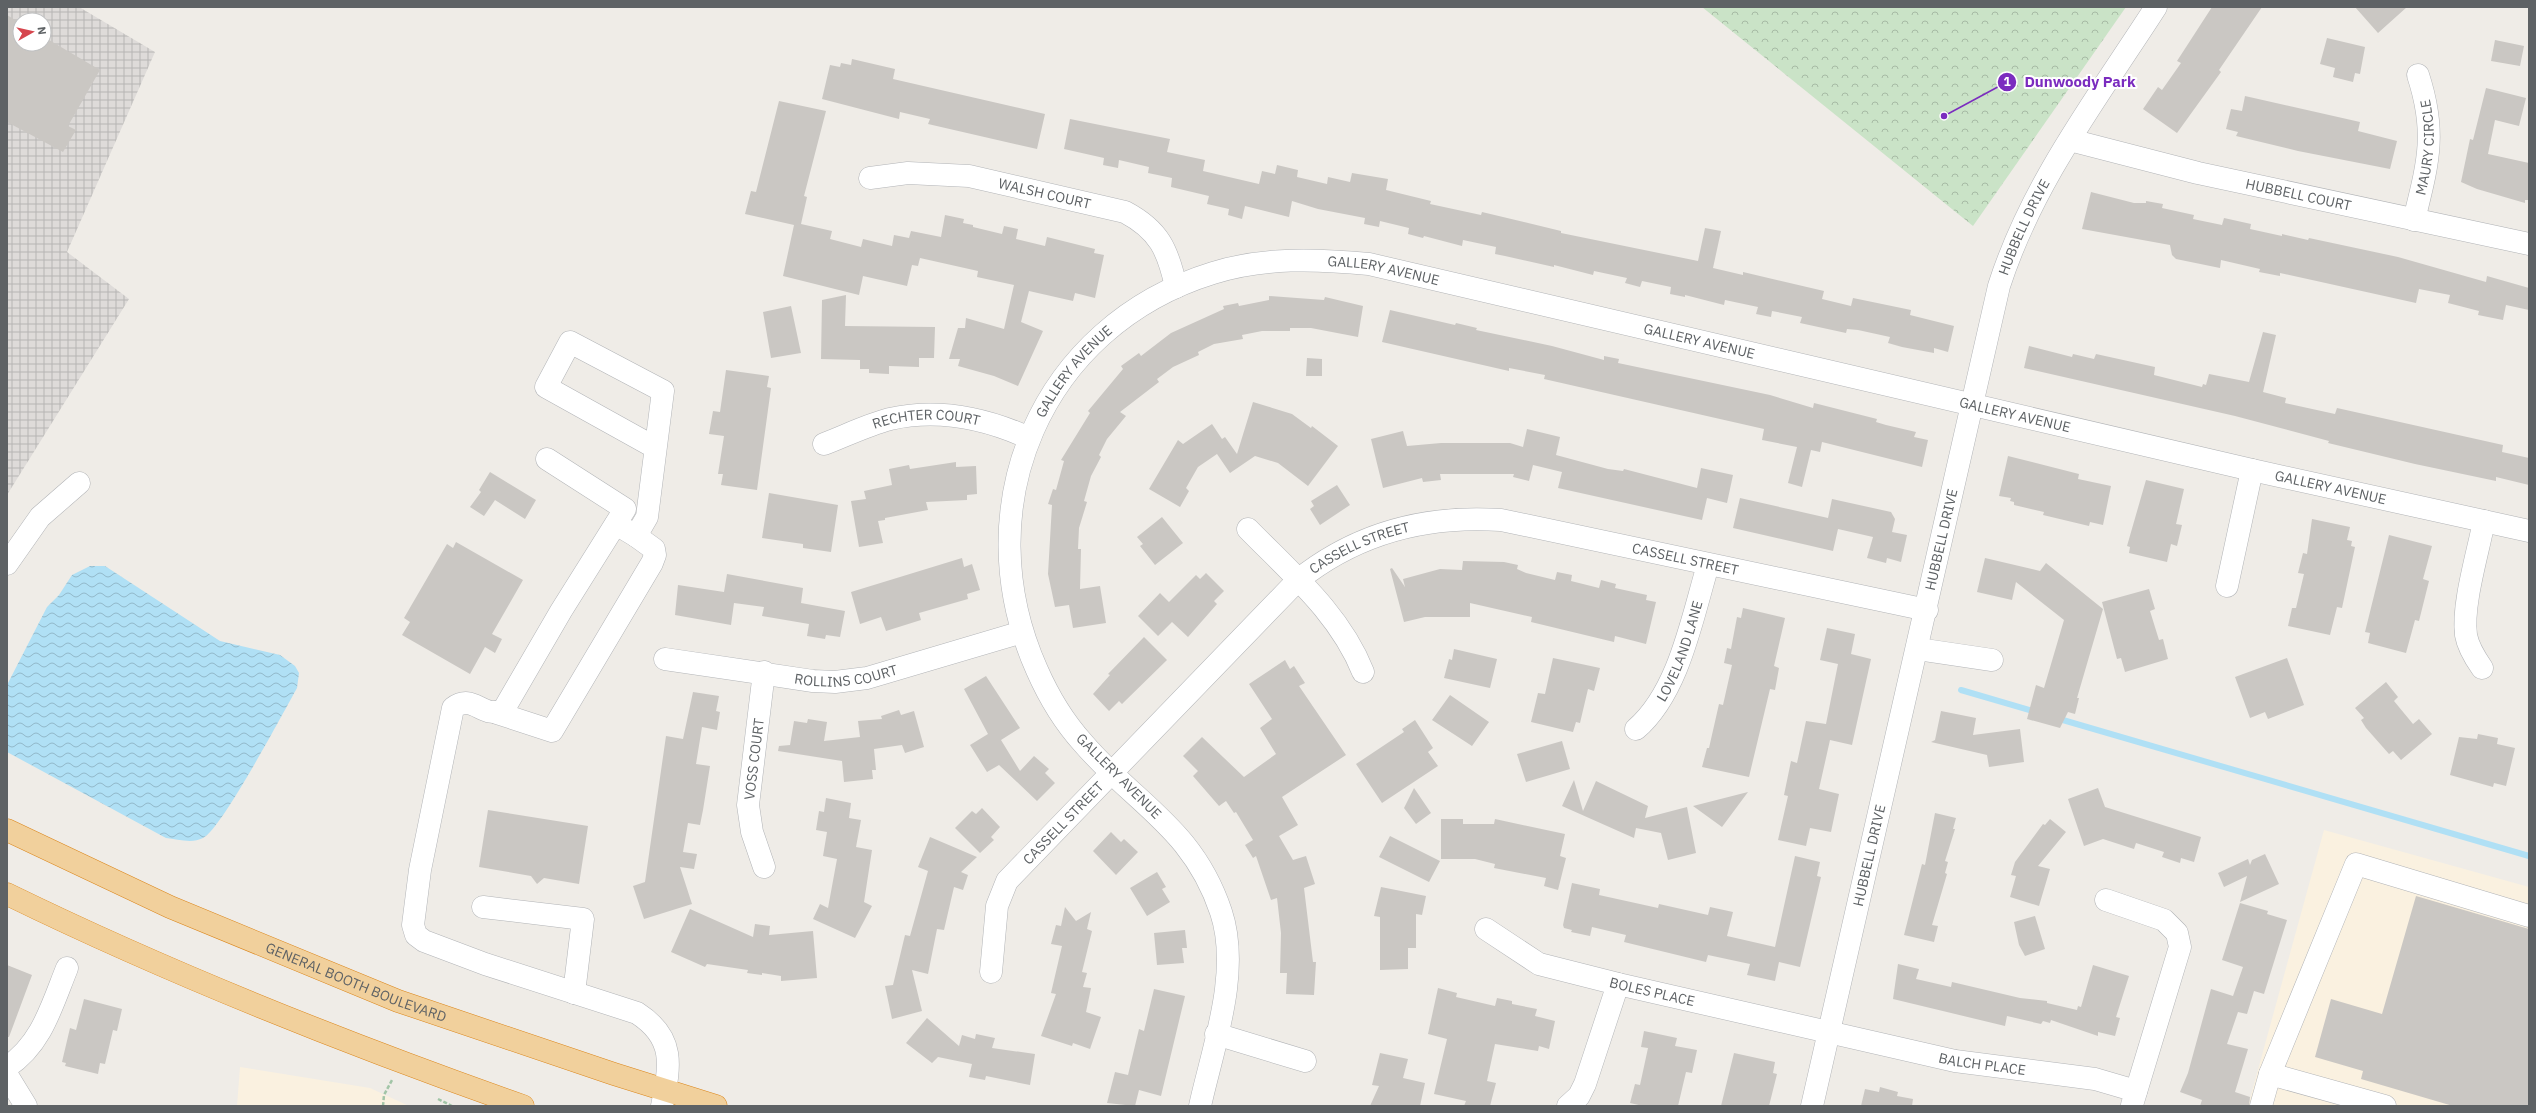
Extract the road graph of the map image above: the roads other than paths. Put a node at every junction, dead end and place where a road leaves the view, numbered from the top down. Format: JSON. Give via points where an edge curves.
{"nodes":[{"id":1,"x":2156,"y":7,"type":"edge"},
{"id":2,"x":2418,"y":75,"type":"dead end"},
{"id":3,"x":2070,"y":140,"type":"junction"},
{"id":4,"x":870,"y":178,"type":"dead end"},
{"id":5,"x":2414,"y":220,"type":"junction"},
{"id":6,"x":2529,"y":244,"type":"edge"},
{"id":7,"x":1176,"y":287,"type":"junction"},
{"id":8,"x":1973,"y":404,"type":"junction"},
{"id":9,"x":1029,"y":438,"type":"junction"},
{"id":10,"x":824,"y":444,"type":"dead end"},
{"id":11,"x":654,"y":447,"type":"junction"},
{"id":12,"x":547,"y":459,"type":"dead end"},
{"id":13,"x":2252,"y":470,"type":"junction"},
{"id":14,"x":79,"y":483,"type":"dead end"},
{"id":15,"x":2484,"y":521,"type":"junction"},
{"id":16,"x":616,"y":524,"type":"junction"},
{"id":17,"x":1248,"y":530,"type":"dead end"},
{"id":18,"x":2529,"y":531,"type":"edge"},
{"id":19,"x":636,"y":536,"type":"junction"},
{"id":20,"x":9,"y":557,"type":"edge"},
{"id":21,"x":1708,"y":565,"type":"junction"},
{"id":22,"x":1298,"y":580,"type":"junction"},
{"id":23,"x":2227,"y":586,"type":"dead end"},
{"id":24,"x":1927,"y":610,"type":"junction"},
{"id":25,"x":1022,"y":632,"type":"junction"},
{"id":26,"x":1918,"y":649,"type":"junction"},
{"id":27,"x":665,"y":659,"type":"dead end"},
{"id":28,"x":1992,"y":660,"type":"dead end"},
{"id":29,"x":2482,"y":668,"type":"dead end"},
{"id":30,"x":764,"y":672,"type":"junction"},
{"id":31,"x":1363,"y":672,"type":"dead end"},
{"id":32,"x":497,"y":712,"type":"junction"},
{"id":33,"x":1636,"y":729,"type":"dead end"},
{"id":34,"x":1113,"y":773,"type":"junction"},
{"id":35,"x":7,"y":830,"type":"edge"},
{"id":36,"x":764,"y":867,"type":"dead end"},
{"id":37,"x":7,"y":894,"type":"edge"},
{"id":38,"x":2106,"y":900,"type":"dead end"},
{"id":39,"x":483,"y":907,"type":"dead end"},
{"id":40,"x":2529,"y":916,"type":"edge"},
{"id":41,"x":1486,"y":929,"type":"dead end"},
{"id":42,"x":67,"y":968,"type":"dead end"},
{"id":43,"x":991,"y":972,"type":"dead end"},
{"id":44,"x":1618,"y":984,"type":"junction"},
{"id":45,"x":574,"y":993,"type":"junction"},
{"id":46,"x":1828,"y":1032,"type":"junction"},
{"id":47,"x":1216,"y":1034,"type":"junction"},
{"id":48,"x":1305,"y":1061,"type":"dead end"},
{"id":49,"x":7,"y":1067,"type":"edge"},
{"id":50,"x":2270,"y":1074,"type":"junction"},
{"id":51,"x":7,"y":1075,"type":"edge"},
{"id":52,"x":663,"y":1098,"type":"edge"},
{"id":53,"x":2134,"y":1099,"type":"edge"},
{"id":54,"x":26,"y":1106,"type":"edge"},
{"id":55,"x":524,"y":1106,"type":"edge"},
{"id":56,"x":716,"y":1106,"type":"edge"},
{"id":57,"x":1200,"y":1106,"type":"edge"},
{"id":58,"x":1568,"y":1106,"type":"edge"},
{"id":59,"x":1812,"y":1106,"type":"edge"},
{"id":60,"x":2261,"y":1106,"type":"edge"},
{"id":61,"x":2385,"y":1106,"type":"edge"}],
"edges":[{"from":1,"to":3,"type":"street","name":"HUBBELL DRIVE"},
{"from":2,"to":5,"type":"street","name":"MAURY CIRCLE","via":[[2430,121],[2430,147]]},
{"from":3,"to":5,"type":"street","name":"HUBBELL COURT","via":[[2198,173]]},
{"from":3,"to":8,"type":"street","name":"HUBBELL DRIVE","via":[[2033,199],[2012,246],[1999,286]]},
{"from":4,"to":7,"type":"street","name":"WALSH COURT","via":[[908,173],[969,176],[1124,212],[1138,219],[1162,243],[1170,260]]},
{"from":5,"to":6,"type":"street","name":"HUBBELL COURT"},
{"from":7,"to":8,"type":"street","name":"GALLERY AVENUE","via":[[1214,273],[1272,262],[1327,260],[1369,264]]},
{"from":7,"to":9,"type":"street","name":"GALLERY AVENUE","via":[[1142,304],[1096,339],[1055,389]]},
{"from":8,"to":13,"type":"street","name":"GALLERY AVENUE"},
{"from":8,"to":24,"type":"street","name":"HUBBELL DRIVE"},
{"from":9,"to":10,"type":"street","name":"RECHTER COURT","via":[[1002,425],[936,414],[888,420]]},
{"from":9,"to":25,"type":"street","name":"GALLERY AVENUE","via":[[1017,474],[1010,509],[1008,545],[1010,581]]},
{"from":11,"to":11,"type":"street","via":[[663,391],[570,342],[546,387]]},
{"from":11,"to":19,"type":"street","via":[[647,517]]},
{"from":12,"to":16,"type":"street","via":[[625,509]]},
{"from":13,"to":15,"type":"street","name":"GALLERY AVENUE"},
{"from":13,"to":23,"type":"street"},
{"from":14,"to":20,"type":"street","via":[[40,517]]},
{"from":15,"to":18,"type":"street","name":"GALLERY AVENUE"},
{"from":15,"to":29,"type":"street","via":[[2465,619],[2468,642]]},
{"from":16,"to":19,"type":"street"},
{"from":16,"to":32,"type":"street","via":[[504,709]]},
{"from":17,"to":22,"type":"street"},
{"from":19,"to":32,"type":"street","via":[[654,549],[652,563],[552,731]]},
{"from":21,"to":22,"type":"street","name":"CASSELL STREET","via":[[1501,520],[1446,519],[1412,524],[1372,536],[1336,554]]},
{"from":21,"to":24,"type":"street","name":"CASSELL STREET"},
{"from":21,"to":33,"type":"street","name":"LOVELAND LANE","via":[[1671,685],[1659,705]]},
{"from":22,"to":31,"type":"street","via":[[1329,612],[1347,638]]},
{"from":22,"to":34,"type":"street","name":"CASSELL STREET"},
{"from":24,"to":26,"type":"street","name":"HUBBELL DRIVE"},
{"from":25,"to":30,"type":"street","name":"ROLLINS COURT","via":[[867,678],[835,682],[813,681]]},
{"from":25,"to":34,"type":"street","name":"GALLERY AVENUE","via":[[1055,705],[1083,743]]},
{"from":26,"to":28,"type":"street"},
{"from":26,"to":46,"type":"street","name":"HUBBELL DRIVE"},
{"from":27,"to":30,"type":"street","name":"ROLLINS COURT"},
{"from":30,"to":36,"type":"street","name":"VOSS COURT","via":[[748,805],[752,832]]},
{"from":32,"to":45,"type":"street","via":[[489,712],[469,702],[460,703],[453,708],[450,715],[420,870],[413,926],[416,934],[424,941]]},
{"from":34,"to":43,"type":"street","name":"CASSELL STREET","via":[[1007,881],[997,906]]},
{"from":34,"to":47,"type":"street","name":"GALLERY AVENUE","via":[[1177,833],[1196,856],[1210,882],[1227,939],[1228,975]]},
{"from":35,"to":52,"type":"highway","name":"GENERAL BOOTH BOULEVARD","via":[[170,907],[398,1001]]},
{"from":37,"to":55,"type":"highway","via":[[222,993],[386,1058]]},
{"from":38,"to":53,"type":"street","name":"BALCH PLACE","via":[[2164,920],[2177,933],[2180,946]]},
{"from":39,"to":45,"type":"street","via":[[583,919]]},
{"from":40,"to":50,"type":"street","via":[[2356,864]]},
{"from":41,"to":44,"type":"street","name":"BOLES PLACE","via":[[1538,964]]},
{"from":42,"to":49,"type":"street","via":[[46,1022],[30,1049]]},
{"from":44,"to":46,"type":"street","name":"BOLES PLACE"},
{"from":44,"to":58,"type":"street","via":[[1585,1084],[1579,1096]]},
{"from":45,"to":52,"type":"street","via":[[637,1013],[659,1031],[667,1048],[670,1064]]},
{"from":46,"to":53,"type":"street","name":"BALCH PLACE","via":[[1955,1061],[2095,1079]]},
{"from":46,"to":59,"type":"street","name":"HUBBELL DRIVE"},
{"from":47,"to":48,"type":"street"},
{"from":47,"to":57,"type":"street","name":"GALLERY AVENUE"},
{"from":50,"to":60,"type":"street"},
{"from":50,"to":61,"type":"street"},
{"from":51,"to":54,"type":"street"},
{"from":52,"to":56,"type":"highway","name":"GENERAL BOOTH BOULEVARD"}]}
